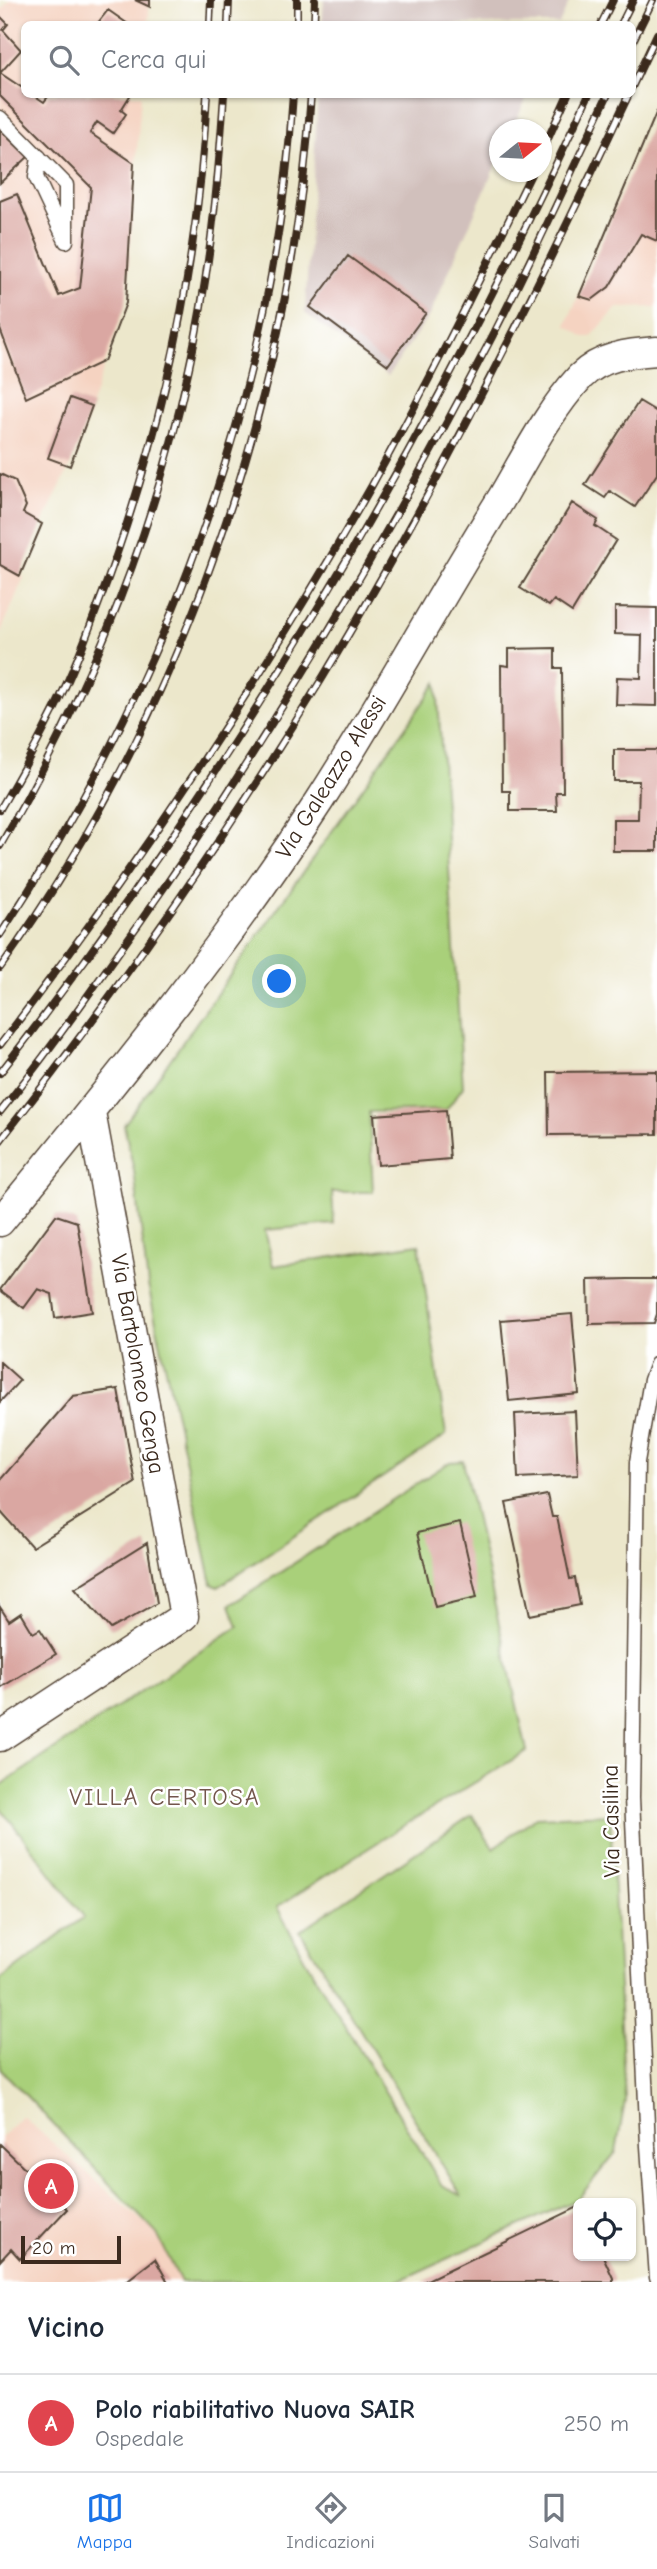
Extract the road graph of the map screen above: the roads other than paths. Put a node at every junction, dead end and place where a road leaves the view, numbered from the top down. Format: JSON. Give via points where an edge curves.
{"nodes":[{"id":1,"x":0,"y":118,"type":"edge"},
{"id":2,"x":39,"y":158,"type":"junction"},
{"id":3,"x":657,"y":351,"type":"edge"},
{"id":4,"x":91,"y":1112,"type":"junction"},
{"id":5,"x":0,"y":1222,"type":"edge"},
{"id":6,"x":657,"y":1364,"type":"edge"},
{"id":7,"x":0,"y":1737,"type":"edge"},
{"id":8,"x":657,"y":2278,"type":"edge"}],
"edges":[{"from":1,"to":2,"type":"lane"},
{"from":2,"to":2,"type":"lane","via":[[66,185],[66,241],[36,177]]},
{"from":3,"to":4,"type":"street","name":"Via Galeazzo Alessi","via":[[608,358],[582,376],[565,397],[320,800],[237,921]]},
{"from":4,"to":5,"type":"street","name":"Via Galeazzo Alessi"},
{"from":4,"to":7,"type":"street","name":"Via Bartolomeo Genga","via":[[184,1616]]},
{"from":6,"to":8,"type":"lane","name":"Via Casilina","via":[[637,1462],[632,1798]]}]}
